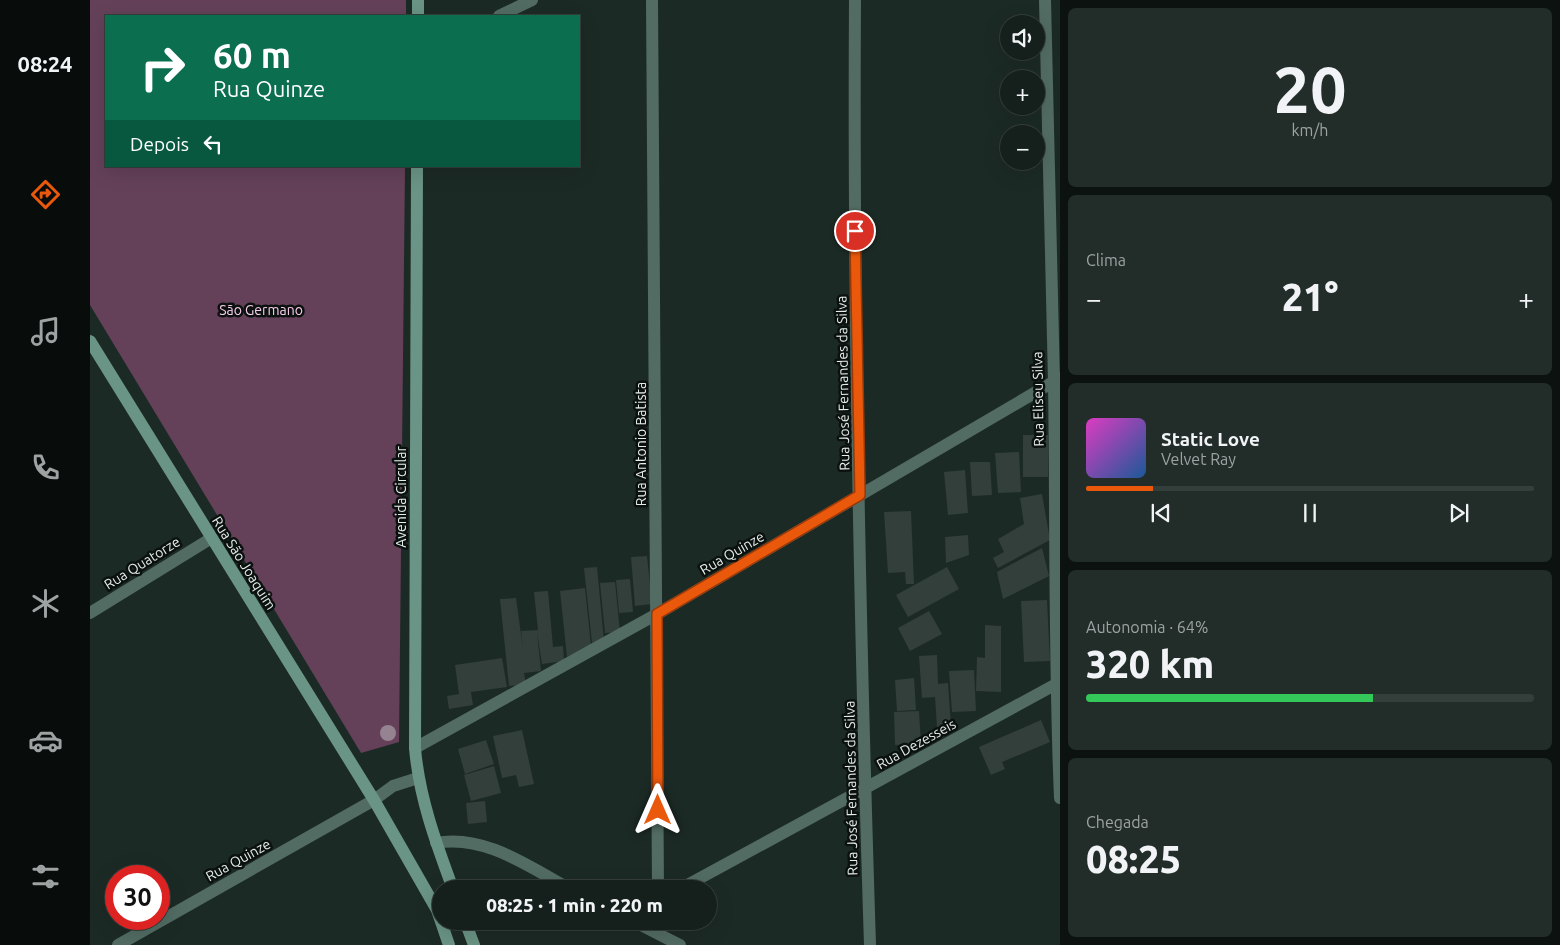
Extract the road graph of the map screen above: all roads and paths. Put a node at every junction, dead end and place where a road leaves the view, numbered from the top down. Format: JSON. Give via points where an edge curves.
{"nodes":[{"id":1,"x":418,"y":0,"type":"edge"},
{"id":2,"x":532,"y":0,"type":"edge"},
{"id":3,"x":652,"y":0,"type":"edge"},
{"id":4,"x":855,"y":0,"type":"edge"},
{"id":5,"x":1046,"y":0,"type":"edge"},
{"id":6,"x":418,"y":15,"type":"edge"},
{"id":7,"x":501,"y":15,"type":"edge"},
{"id":8,"x":417,"y":167,"type":"edge"},
{"id":9,"x":90,"y":341,"type":"edge"},
{"id":10,"x":1057,"y":379,"type":"edge"},
{"id":11,"x":860,"y":495,"type":"junction"},
{"id":12,"x":210,"y":538,"type":"junction"},
{"id":13,"x":90,"y":613,"type":"edge"},
{"id":14,"x":657,"y":614,"type":"junction"},
{"id":15,"x":1058,"y":683,"type":"edge"},
{"id":16,"x":415,"y":748,"type":"junction"},
{"id":17,"x":418,"y":778,"type":"junction"},
{"id":18,"x":865,"y":789,"type":"junction"},
{"id":19,"x":1060,"y":798,"type":"edge"},
{"id":20,"x":374,"y":800,"type":"junction"},
{"id":21,"x":436,"y":843,"type":"junction"},
{"id":22,"x":450,"y":880,"type":"edge"},
{"id":23,"x":553,"y":880,"type":"edge"},
{"id":24,"x":658,"y":880,"type":"edge"},
{"id":25,"x":697,"y":880,"type":"edge"},
{"id":26,"x":468,"y":930,"type":"edge"},
{"id":27,"x":651,"y":930,"type":"edge"},
{"id":28,"x":118,"y":945,"type":"edge"},
{"id":29,"x":449,"y":945,"type":"edge"},
{"id":30,"x":474,"y":945,"type":"edge"},
{"id":31,"x":680,"y":945,"type":"edge"},
{"id":32,"x":870,"y":945,"type":"edge"}],
"edges":[{"from":1,"to":6,"type":"main road"},
{"from":2,"to":7,"type":"street"},
{"from":3,"to":14,"type":"street","name":"Rua Antonio Batista"},
{"from":4,"to":11,"type":"street","name":"Rua José Fernandes da Silva","via":[[854,174]]},
{"from":5,"to":10,"type":"street","name":"Rua Eliseu Silva","via":[[1047,149]]},
{"from":8,"to":16,"type":"main road","name":"Avenida Circular"},
{"from":9,"to":12,"type":"main road","name":"Rua São Joaquim"},
{"from":10,"to":11,"type":"street","name":"Rua Quinze"},
{"from":10,"to":15,"type":"street","name":"Rua Eliseu Silva"},
{"from":11,"to":14,"type":"street","name":"Rua Quinze"},
{"from":11,"to":18,"type":"street","name":"Rua José Fernandes da Silva"},
{"from":12,"to":13,"type":"street","name":"Rua Quatorze"},
{"from":12,"to":20,"type":"main road","name":"Rua São Joaquim"},
{"from":14,"to":16,"type":"street","name":"Rua Quinze"},
{"from":14,"to":24,"type":"street","name":"Rua Antonio Batista"},
{"from":15,"to":18,"type":"street","name":"Rua Dezesseis"},
{"from":15,"to":19,"type":"street","name":"Rua Eliseu Silva"},
{"from":16,"to":17,"type":"main road","name":"Avenida Circular"},
{"from":17,"to":20,"type":"street","via":[[393,786]]},
{"from":17,"to":21,"type":"main road","name":"Avenida Circular"},
{"from":18,"to":25,"type":"street","name":"Rua Dezesseis"},
{"from":18,"to":32,"type":"street","name":"Rua José Fernandes da Silva"},
{"from":20,"to":28,"type":"street","name":"Rua Quinze"},
{"from":20,"to":29,"type":"main road","name":"Rua São Joaquim","via":[[437,910]]},
{"from":21,"to":22,"type":"main road","name":"Avenida Circular"},
{"from":21,"to":23,"type":"street","via":[[468,841],[488,846]]},
{"from":26,"to":30,"type":"main road"},
{"from":27,"to":31,"type":"street"}]}
